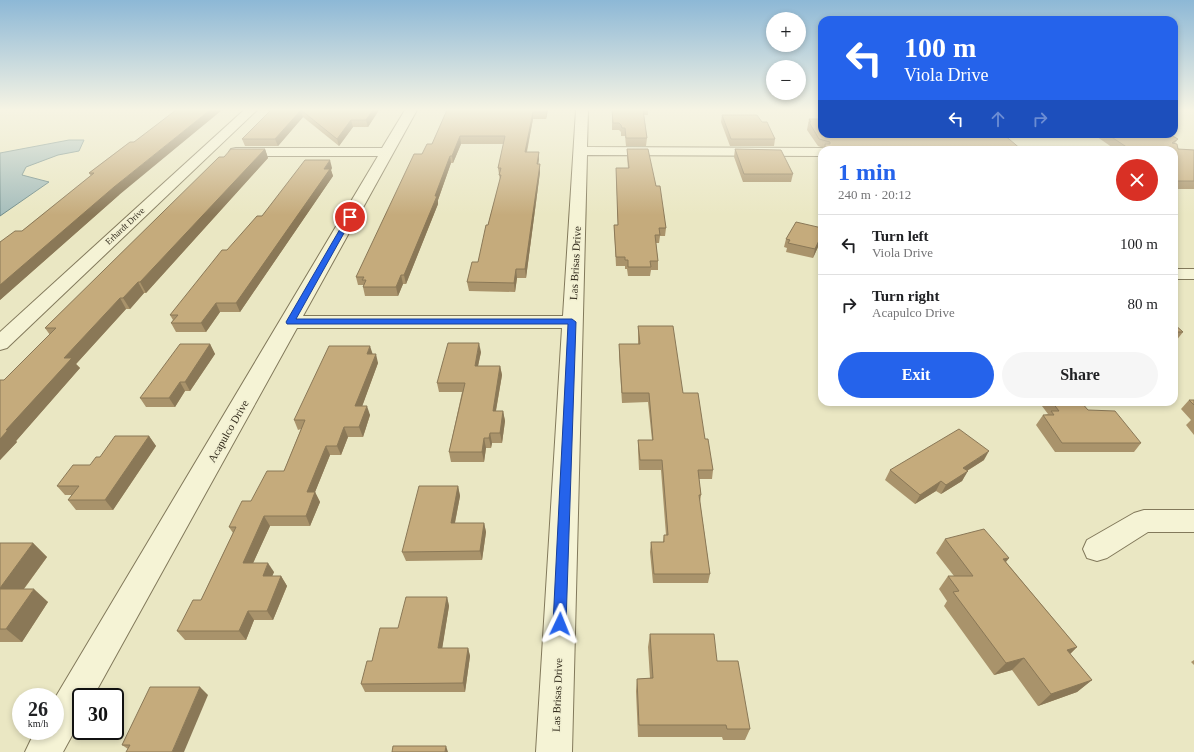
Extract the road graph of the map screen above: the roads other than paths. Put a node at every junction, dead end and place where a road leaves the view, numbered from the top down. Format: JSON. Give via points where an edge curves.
{"nodes":[{"id":1,"x":212,"y":145,"type":"edge"},
{"id":2,"x":391,"y":145,"type":"edge"},
{"id":3,"x":580,"y":145,"type":"edge"},
{"id":4,"x":580,"y":151,"type":"junction"},
{"id":5,"x":204,"y":152,"type":"junction"},
{"id":6,"x":387,"y":152,"type":"junction"},
{"id":7,"x":818,"y":152,"type":"edge"},
{"id":8,"x":1178,"y":274,"type":"edge"},
{"id":9,"x":1194,"y":274,"type":"edge"},
{"id":10,"x":290,"y":322,"type":"junction"},
{"id":11,"x":572,"y":322,"type":"junction"},
{"id":12,"x":0,"y":343,"type":"edge"},
{"id":13,"x":1194,"y":521,"type":"edge"},
{"id":14,"x":1096,"y":549,"type":"dead end"},
{"id":15,"x":43,"y":752,"type":"edge"},
{"id":16,"x":554,"y":752,"type":"edge"}],
"edges":[{"from":1,"to":5,"type":"street","name":"Erhardt Drive"},
{"from":2,"to":6,"type":"street","name":"Acapulco Drive"},
{"from":3,"to":4,"type":"street","name":"Las Brisas Drive"},
{"from":4,"to":7,"type":"street"},
{"from":4,"to":11,"type":"street","name":"Las Brisas Drive"},
{"from":5,"to":6,"type":"street"},
{"from":5,"to":12,"type":"street","name":"Erhardt Drive"},
{"from":6,"to":10,"type":"street","name":"Acapulco Drive"},
{"from":8,"to":9,"type":"street"},
{"from":10,"to":11,"type":"street"},
{"from":10,"to":15,"type":"street","name":"Acapulco Drive"},
{"from":11,"to":16,"type":"street","name":"Las Brisas Drive"},
{"from":13,"to":14,"type":"street","via":[[1144,521]]}]}
